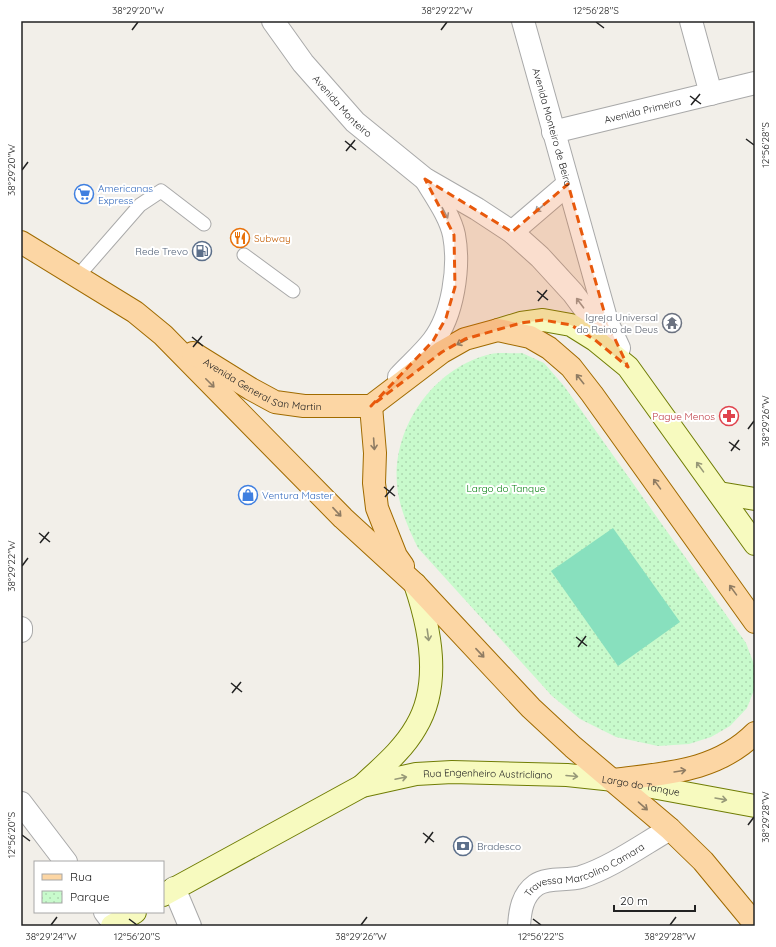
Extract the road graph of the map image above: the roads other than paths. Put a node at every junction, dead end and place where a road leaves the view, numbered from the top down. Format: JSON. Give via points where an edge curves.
{"nodes":[{"id":1,"x":273,"y":21,"type":"edge"},
{"id":2,"x":523,"y":21,"type":"edge"},
{"id":3,"x":691,"y":21,"type":"edge"},
{"id":4,"x":755,"y":83,"type":"edge"},
{"id":5,"x":710,"y":94,"type":"junction"},
{"id":6,"x":553,"y":132,"type":"junction"},
{"id":7,"x":425,"y":179,"type":"junction"},
{"id":8,"x":568,"y":184,"type":"junction"},
{"id":9,"x":477,"y":209,"type":"junction"},
{"id":10,"x":204,"y":224,"type":"dead end"},
{"id":11,"x":512,"y":232,"type":"junction"},
{"id":12,"x":454,"y":235,"type":"junction"},
{"id":13,"x":21,"y":242,"type":"edge"},
{"id":14,"x":244,"y":255,"type":"dead end"},
{"id":15,"x":78,"y":276,"type":"junction"},
{"id":16,"x":293,"y":291,"type":"dead end"},
{"id":17,"x":498,"y":330,"type":"junction"},
{"id":18,"x":163,"y":335,"type":"junction"},
{"id":19,"x":628,"y":367,"type":"junction"},
{"id":20,"x":371,"y":406,"type":"junction"},
{"id":21,"x":310,"y":484,"type":"joint"},
{"id":22,"x":719,"y":494,"type":"junction"},
{"id":23,"x":755,"y":499,"type":"edge"},
{"id":24,"x":755,"y":544,"type":"edge"},
{"id":25,"x":415,"y":584,"type":"junction"},
{"id":26,"x":755,"y":622,"type":"edge"},
{"id":27,"x":755,"y":733,"type":"edge"},
{"id":28,"x":614,"y":780,"type":"junction"},
{"id":29,"x":362,"y":786,"type":"junction"},
{"id":30,"x":21,"y":803,"type":"edge"},
{"id":31,"x":755,"y":806,"type":"edge"},
{"id":32,"x":670,"y":829,"type":"junction"},
{"id":33,"x":65,"y":861,"type":"edge"},
{"id":34,"x":168,"y":892,"type":"edge"},
{"id":35,"x":132,"y":913,"type":"edge"},
{"id":36,"x":110,"y":922,"type":"edge"},
{"id":37,"x":755,"y":924,"type":"edge"},
{"id":38,"x":190,"y":926,"type":"edge"},
{"id":39,"x":519,"y":926,"type":"edge"}],
"edges":[{"from":1,"to":7,"type":"street","name":"Avenida Monteiro","via":[[303,63],[344,111]]},
{"from":2,"to":6,"type":"street","name":"Avenida Monteiro de Beiro"},
{"from":3,"to":5,"type":"street"},
{"from":4,"to":5,"type":"street","name":"Avenida Primeira"},
{"from":5,"to":6,"type":"street","name":"Avenida Primeira"},
{"from":6,"to":8,"type":"street","name":"Avenida Monteiro de Beiro"},
{"from":7,"to":9,"type":"street"},
{"from":7,"to":12,"type":"street","one_way":true,"via":[[447,217]]},
{"from":8,"to":11,"type":"street","name":"Avenida Monteiro de Beiro","one_way":true},
{"from":8,"to":19,"type":"street","via":[[607,322]]},
{"from":9,"to":11,"type":"street"},
{"from":9,"to":12,"type":"street"},
{"from":10,"to":15,"type":"lane","via":[[161,191],[140,206]]},
{"from":19,"to":11,"type":"street","one_way":true,"via":[[573,293],[540,257]]},
{"from":12,"to":20,"type":"street","via":[[454,287],[446,318],[433,341]]},
{"from":13,"to":15,"type":"main road","name":"Avenida General San Martin"},
{"from":14,"to":16,"type":"lane"},
{"from":15,"to":18,"type":"main road","name":"Avenida General San Martin","via":[[134,312]]},
{"from":17,"to":19,"type":"main road","via":[[543,320],[571,325],[595,340]]},
{"from":17,"to":20,"type":"main road","one_way":true,"via":[[465,339],[442,352]]},
{"from":26,"to":17,"type":"main road","one_way":true,"via":[[570,367],[548,348],[530,338]]},
{"from":18,"to":20,"type":"main road","name":"Avenida General San Martin","via":[[275,402],[304,406]]},
{"from":18,"to":21,"type":"main road","name":"Avenida General San Martin","one_way":true},
{"from":22,"to":19,"type":"main road","one_way":true},
{"from":20,"to":25,"type":"main road","one_way":true,"via":[[377,508],[396,556]]},
{"from":21,"to":25,"type":"main road","name":"Largo do Tanque","one_way":true},
{"from":22,"to":23,"type":"main road"},
{"from":22,"to":24,"type":"main road"},
{"from":25,"to":28,"type":"main road","name":"Largo do Tanque","one_way":true,"via":[[532,708],[573,747]]},
{"from":25,"to":29,"type":"main road","name":"Rua Engenheiro Austricliano","one_way":true,"via":[[426,618],[430,650],[430,682],[426,708],[402,746]]},
{"from":28,"to":27,"type":"main road","one_way":true,"via":[[684,770],[713,762]]},
{"from":29,"to":28,"type":"main road","name":"Rua Engenheiro Austricliano","one_way":true,"via":[[416,774],[452,772],[567,775]]},
{"from":28,"to":31,"type":"main road","name":"Largo do Tanque","one_way":true},
{"from":28,"to":32,"type":"main road","one_way":true},
{"from":29,"to":34,"type":"main road","name":"Rua Engenheiro Austricliano"},
{"from":30,"to":33,"type":"street"},
{"from":32,"to":37,"type":"main road","via":[[703,861]]},
{"from":32,"to":39,"type":"street","name":"Travessa Marcolino Camara","via":[[580,877],[536,884],[520,906]]},
{"from":34,"to":38,"type":"street"},
{"from":35,"to":36,"type":"main road"}]}
